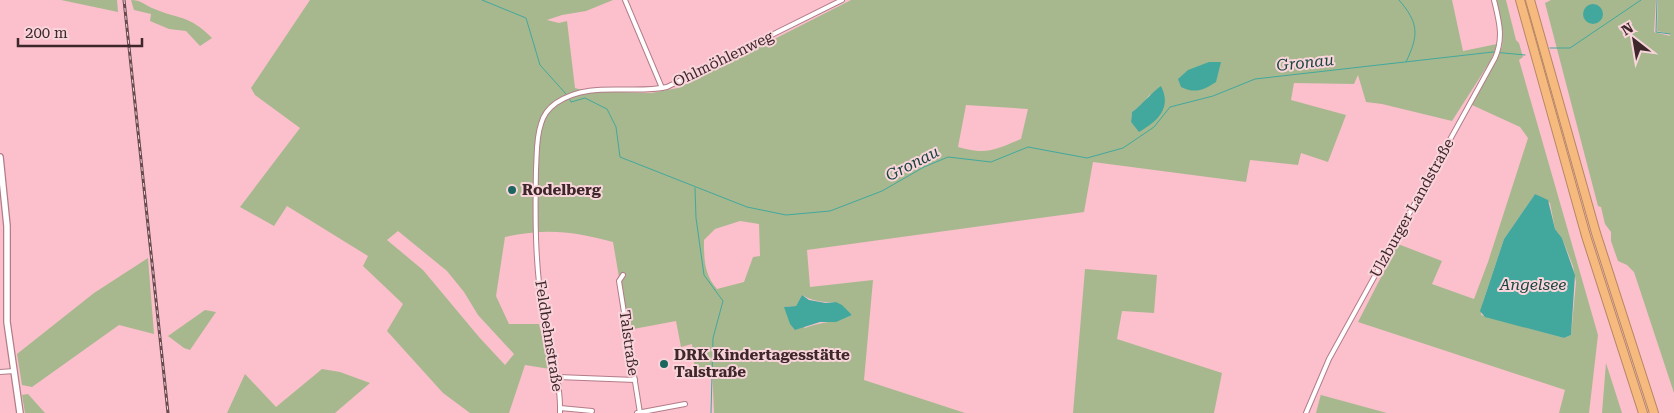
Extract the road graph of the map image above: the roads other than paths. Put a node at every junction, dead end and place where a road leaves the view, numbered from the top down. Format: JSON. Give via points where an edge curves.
{"nodes":[{"id":1,"x":625,"y":0,"type":"edge"},
{"id":2,"x":842,"y":0,"type":"edge"},
{"id":3,"x":1494,"y":0,"type":"edge"},
{"id":4,"x":1520,"y":0,"type":"edge"},
{"id":5,"x":1530,"y":0,"type":"edge"},
{"id":6,"x":662,"y":88,"type":"junction"},
{"id":7,"x":0,"y":158,"type":"edge"},
{"id":8,"x":623,"y":275,"type":"dead end"},
{"id":9,"x":14,"y":371,"type":"junction"},
{"id":10,"x":0,"y":372,"type":"edge"},
{"id":11,"x":558,"y":377,"type":"junction"},
{"id":12,"x":635,"y":380,"type":"junction"},
{"id":13,"x":685,"y":404,"type":"dead end"},
{"id":14,"x":560,"y":411,"type":"edge"},
{"id":15,"x":592,"y":411,"type":"dead end"},
{"id":16,"x":20,"y":413,"type":"edge"},
{"id":17,"x":639,"y":413,"type":"edge"},
{"id":18,"x":1306,"y":413,"type":"edge"},
{"id":19,"x":1643,"y":413,"type":"edge"},
{"id":20,"x":1654,"y":413,"type":"edge"}],
"edges":[{"from":1,"to":6,"type":"street","name":"Ohlmöhlenweg"},
{"from":2,"to":6,"type":"street","name":"Ohlmöhlenweg"},
{"from":3,"to":18,"type":"street","name":"Ulzburger Landstraße","via":[[1501,33],[1495,58],[1328,359]]},
{"from":4,"to":19,"type":"highway","via":[[1584,227]]},
{"from":5,"to":20,"type":"highway","via":[[1593,223]]},
{"from":6,"to":11,"type":"street","name":"Feldbehnstraße","via":[[596,90],[570,96],[546,112],[541,123],[535,196],[542,303]]},
{"from":7,"to":9,"type":"main road","via":[[7,226],[6,322]]},
{"from":8,"to":12,"type":"street","name":"Talstraße","via":[[619,281]]},
{"from":9,"to":10,"type":"street"},
{"from":9,"to":16,"type":"main road"},
{"from":11,"to":12,"type":"street"},
{"from":11,"to":14,"type":"street","name":"Feldbehnstraße"},
{"from":12,"to":17,"type":"street","name":"Talstraße"},
{"from":13,"to":17,"type":"street"},
{"from":14,"to":15,"type":"street"}]}
